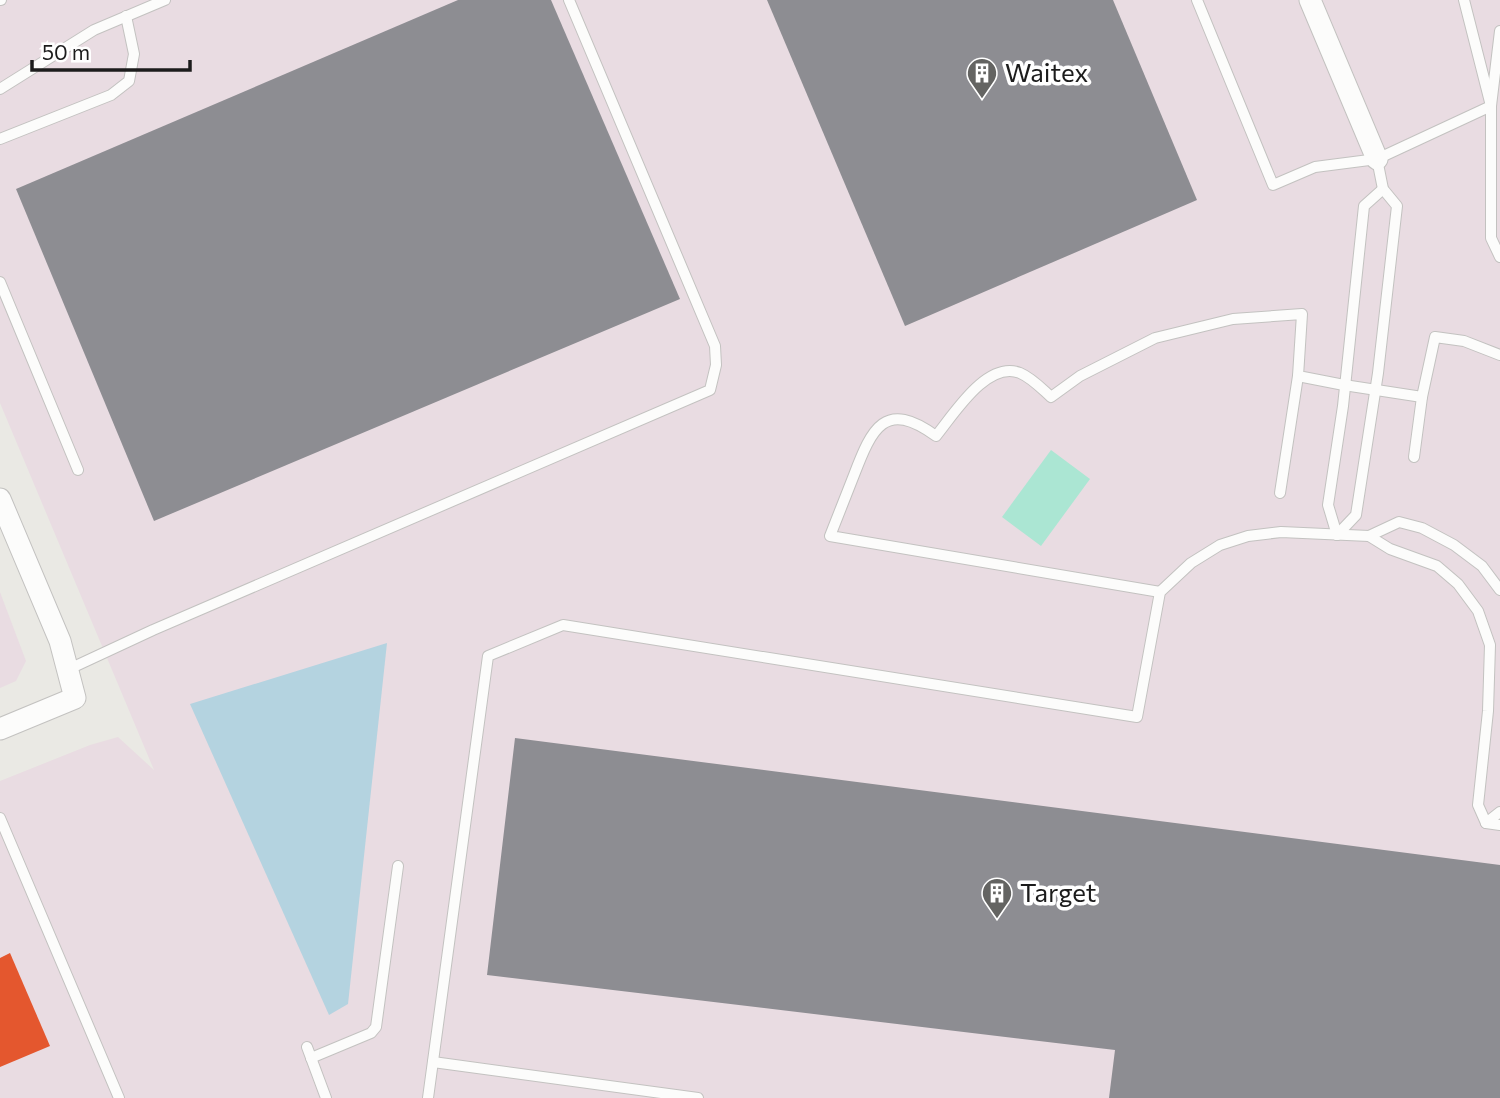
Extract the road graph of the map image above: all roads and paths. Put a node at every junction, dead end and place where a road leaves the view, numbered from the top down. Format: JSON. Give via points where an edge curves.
{"nodes":[{"id":1,"x":165,"y":0,"type":"edge"},
{"id":2,"x":569,"y":0,"type":"edge"},
{"id":3,"x":1197,"y":0,"type":"edge"},
{"id":4,"x":1310,"y":0,"type":"edge"},
{"id":5,"x":1464,"y":0,"type":"edge"},
{"id":6,"x":126,"y":16,"type":"junction"},
{"id":7,"x":1500,"y":31,"type":"edge"},
{"id":8,"x":0,"y":89,"type":"edge"},
{"id":9,"x":1491,"y":106,"type":"junction"},
{"id":10,"x":0,"y":139,"type":"edge"},
{"id":11,"x":1377,"y":159,"type":"junction"},
{"id":12,"x":1383,"y":189,"type":"junction"},
{"id":13,"x":1500,"y":257,"type":"edge"},
{"id":14,"x":0,"y":282,"type":"edge"},
{"id":15,"x":1500,"y":355,"type":"edge"},
{"id":16,"x":1298,"y":376,"type":"junction"},
{"id":17,"x":1344,"y":386,"type":"junction"},
{"id":18,"x":1375,"y":388,"type":"junction"},
{"id":19,"x":1422,"y":397,"type":"junction"},
{"id":20,"x":1414,"y":457,"type":"dead end"},
{"id":21,"x":78,"y":470,"type":"dead end"},
{"id":22,"x":1280,"y":493,"type":"dead end"},
{"id":23,"x":0,"y":499,"type":"edge"},
{"id":24,"x":1337,"y":535,"type":"junction"},
{"id":25,"x":1369,"y":536,"type":"junction"},
{"id":26,"x":1500,"y":590,"type":"edge"},
{"id":27,"x":1160,"y":592,"type":"junction"},
{"id":28,"x":67,"y":670,"type":"junction"},
{"id":29,"x":0,"y":729,"type":"edge"},
{"id":30,"x":1500,"y":812,"type":"edge"},
{"id":31,"x":0,"y":818,"type":"edge"},
{"id":32,"x":1486,"y":823,"type":"junction"},
{"id":33,"x":1500,"y":825,"type":"edge"},
{"id":34,"x":398,"y":866,"type":"dead end"},
{"id":35,"x":433,"y":1062,"type":"junction"},
{"id":36,"x":119,"y":1098,"type":"edge"},
{"id":37,"x":326,"y":1098,"type":"edge"},
{"id":38,"x":428,"y":1098,"type":"edge"},
{"id":39,"x":698,"y":1098,"type":"edge"}],
"edges":[{"from":1,"to":6,"type":"lane"},
{"from":2,"to":28,"type":"lane","via":[[715,346],[710,390]]},
{"from":3,"to":11,"type":"lane","via":[[1273,185],[1315,167]]},
{"from":4,"to":11,"type":"street"},
{"from":5,"to":9,"type":"lane"},
{"from":6,"to":8,"type":"lane","via":[[93,30]]},
{"from":6,"to":10,"type":"lane","via":[[134,54],[129,81],[111,95]]},
{"from":7,"to":9,"type":"lane"},
{"from":9,"to":11,"type":"lane"},
{"from":9,"to":13,"type":"lane","via":[[1491,238]]},
{"from":11,"to":12,"type":"lane"},
{"from":12,"to":17,"type":"lane","via":[[1364,206]]},
{"from":12,"to":18,"type":"lane","via":[[1397,206]]},
{"from":14,"to":21,"type":"lane"},
{"from":15,"to":19,"type":"lane","via":[[1464,341],[1435,337]]},
{"from":16,"to":17,"type":"lane"},
{"from":16,"to":22,"type":"lane"},
{"from":16,"to":27,"type":"lane","via":[[1302,314],[1233,318],[1155,338],[1080,376],[1051,397],[1019,372],[1000,372],[978,385],[936,436],[909,420],[895,418],[880,424],[867,441],[830,536]]},
{"from":17,"to":18,"type":"lane"},
{"from":17,"to":24,"type":"lane","via":[[1328,505]]},
{"from":18,"to":19,"type":"lane"},
{"from":18,"to":24,"type":"lane","via":[[1356,515]]},
{"from":19,"to":20,"type":"lane"},
{"from":23,"to":28,"type":"street","via":[[60,641]]},
{"from":24,"to":25,"type":"lane"},
{"from":24,"to":27,"type":"lane","via":[[1281,533],[1220,545],[1191,563]]},
{"from":25,"to":26,"type":"lane","via":[[1399,522],[1422,528],[1482,566]]},
{"from":25,"to":32,"type":"lane","via":[[1437,566],[1478,611],[1490,645],[1478,804]]},
{"from":27,"to":35,"type":"lane","via":[[1137,717],[563,625],[488,656]]},
{"from":28,"to":29,"type":"street","via":[[75,698]]},
{"from":30,"to":32,"type":"lane"},
{"from":31,"to":36,"type":"lane"},
{"from":32,"to":33,"type":"lane"},
{"from":34,"to":37,"type":"lane","via":[[376,1027],[371,1033],[309,1053]]},
{"from":35,"to":38,"type":"lane"},
{"from":35,"to":39,"type":"lane"}]}
